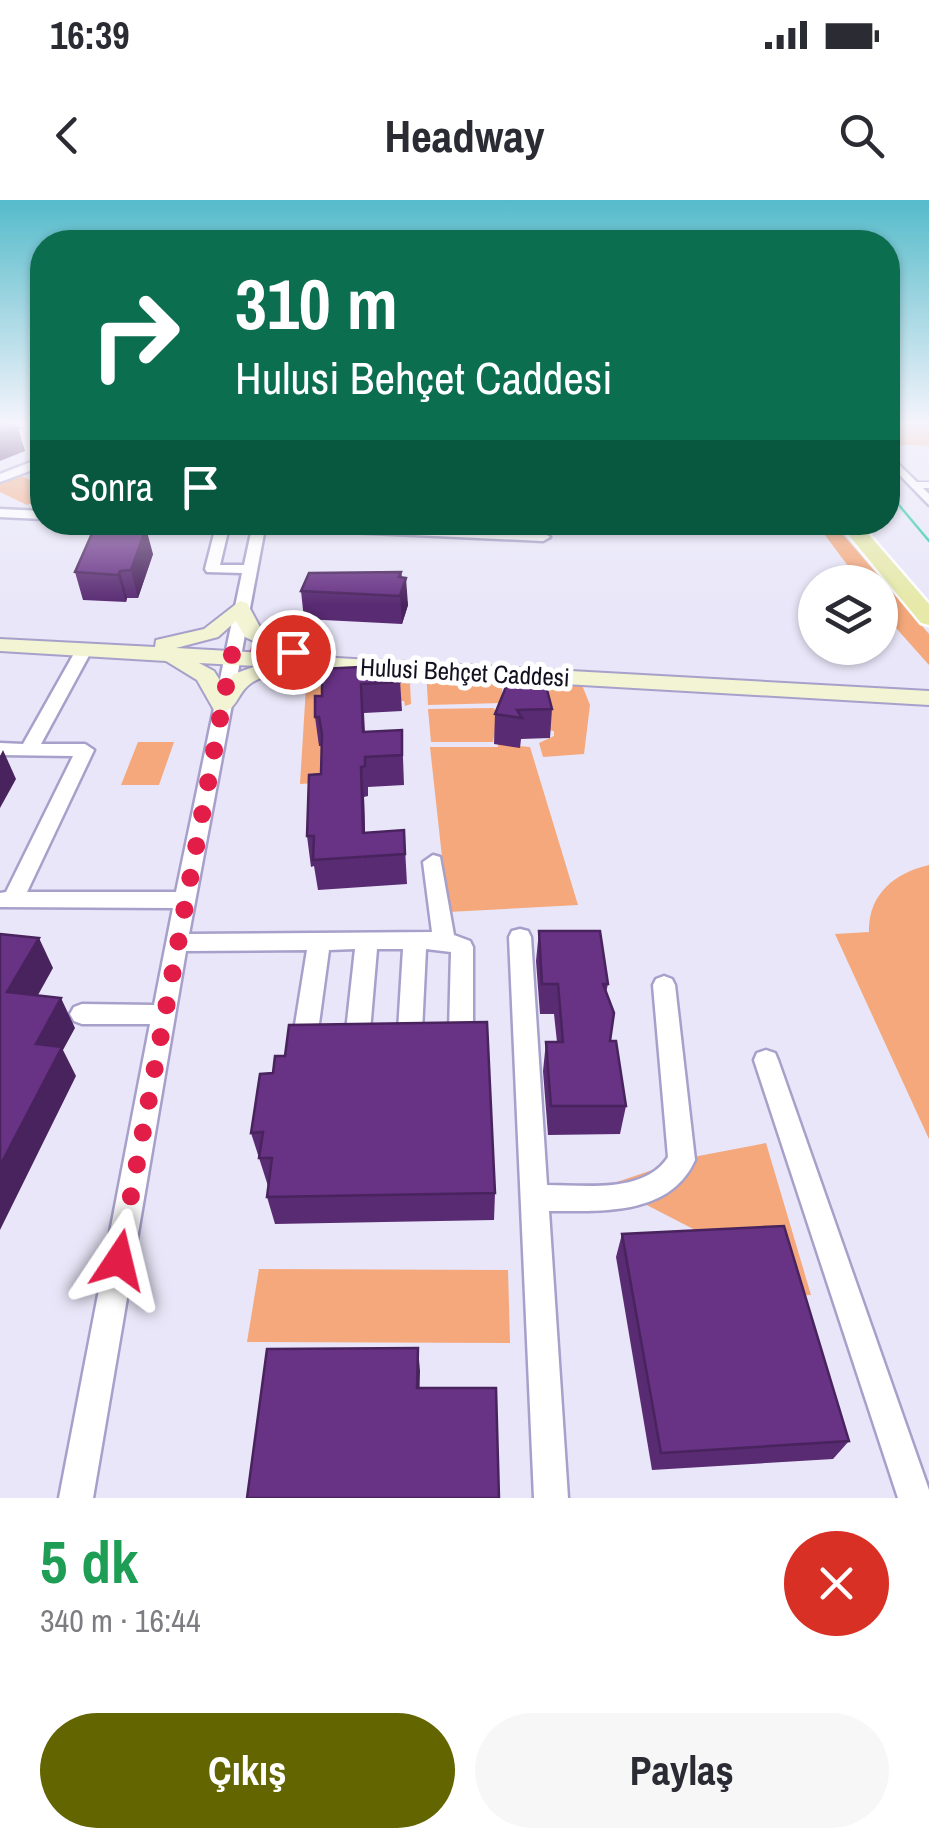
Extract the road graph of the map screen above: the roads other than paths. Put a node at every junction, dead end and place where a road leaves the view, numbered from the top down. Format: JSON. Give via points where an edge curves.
{"nodes":[{"id":1,"x":914,"y":485,"type":"joint"},
{"id":2,"x":929,"y":485,"type":"edge"},
{"id":3,"x":929,"y":501,"type":"edge"},
{"id":4,"x":0,"y":513,"type":"edge"},
{"id":5,"x":30,"y":514,"type":"edge"},
{"id":6,"x":220,"y":535,"type":"edge"},
{"id":7,"x":258,"y":535,"type":"edge"},
{"id":8,"x":516,"y":535,"type":"edge"},
{"id":9,"x":859,"y":535,"type":"edge"},
{"id":10,"x":875,"y":535,"type":"edge"},
{"id":11,"x":543,"y":536,"type":"dead end"},
{"id":12,"x":250,"y":569,"type":"junction"},
{"id":13,"x":929,"y":597,"type":"edge"},
{"id":14,"x":240,"y":607,"type":"junction"},
{"id":15,"x":929,"y":618,"type":"edge"},
{"id":16,"x":0,"y":635,"type":"edge"},
{"id":17,"x":0,"y":646,"type":"edge"},
{"id":18,"x":84,"y":650,"type":"junction"},
{"id":19,"x":165,"y":650,"type":"junction"},
{"id":20,"x":232,"y":654,"type":"junction"},
{"id":21,"x":297,"y":657,"type":"junction"},
{"id":22,"x":929,"y":686,"type":"edge"},
{"id":23,"x":929,"y":698,"type":"edge"},
{"id":24,"x":222,"y":705,"type":"junction"},
{"id":25,"x":0,"y":749,"type":"edge"},
{"id":26,"x":29,"y":750,"type":"junction"},
{"id":27,"x":433,"y":862,"type":"dead end"},
{"id":28,"x":7,"y":900,"type":"edge"},
{"id":29,"x":184,"y":900,"type":"junction"},
{"id":30,"x":520,"y":937,"type":"dead end"},
{"id":31,"x":368,"y":940,"type":"junction"},
{"id":32,"x":416,"y":940,"type":"junction"},
{"id":33,"x":444,"y":940,"type":"junction"},
{"id":34,"x":320,"y":941,"type":"junction"},
{"id":35,"x":176,"y":942,"type":"junction"},
{"id":36,"x":664,"y":985,"type":"dead end"},
{"id":37,"x":82,"y":1014,"type":"dead end"},
{"id":38,"x":164,"y":1014,"type":"junction"},
{"id":39,"x":306,"y":1031,"type":"edge"},
{"id":40,"x":358,"y":1031,"type":"edge"},
{"id":41,"x":410,"y":1032,"type":"edge"},
{"id":42,"x":461,"y":1032,"type":"edge"},
{"id":43,"x":766,"y":1060,"type":"dead end"},
{"id":44,"x":534,"y":1198,"type":"junction"},
{"id":45,"x":76,"y":1498,"type":"edge"},
{"id":46,"x":551,"y":1498,"type":"edge"},
{"id":47,"x":915,"y":1498,"type":"edge"}],
"edges":[{"from":1,"to":2,"type":"lane"},
{"from":1,"to":3,"type":"street"},
{"from":4,"to":5,"type":"street"},
{"from":6,"to":12,"type":"street","via":[[212,569]]},
{"from":7,"to":12,"type":"street"},
{"from":8,"to":11,"type":"street"},
{"from":9,"to":15,"type":"main road"},
{"from":10,"to":13,"type":"main road"},
{"from":12,"to":14,"type":"street"},
{"from":14,"to":19,"type":"street","via":[[211,633]]},
{"from":14,"to":20,"type":"street"},
{"from":14,"to":21,"type":"street","via":[[252,633]]},
{"from":16,"to":19,"type":"street","name":"Hulusi Behçet Caddesi"},
{"from":17,"to":18,"type":"street","name":"Hulusi Behçet Caddesi"},
{"from":18,"to":19,"type":"street","name":"Hulusi Behçet Caddesi"},
{"from":18,"to":26,"type":"street"},
{"from":19,"to":20,"type":"street","name":"Hulusi Behçet Caddesi"},
{"from":19,"to":24,"type":"street","via":[[206,676]]},
{"from":20,"to":21,"type":"street","name":"Hulusi Behçet Caddesi"},
{"from":20,"to":24,"type":"street"},
{"from":21,"to":22,"type":"street","name":"Hulusi Behçet Caddesi"},
{"from":21,"to":23,"type":"street","name":"Hulusi Behçet Caddesi"},
{"from":21,"to":24,"type":"street","via":[[250,675]]},
{"from":24,"to":29,"type":"street"},
{"from":25,"to":26,"type":"street"},
{"from":26,"to":28,"type":"street","via":[[85,750]]},
{"from":27,"to":33,"type":"street"},
{"from":28,"to":29,"type":"street"},
{"from":29,"to":35,"type":"street"},
{"from":30,"to":44,"type":"street"},
{"from":31,"to":32,"type":"street"},
{"from":31,"to":34,"type":"street"},
{"from":31,"to":40,"type":"street"},
{"from":32,"to":33,"type":"street"},
{"from":32,"to":41,"type":"street"},
{"from":33,"to":42,"type":"street","via":[[462,947]]},
{"from":34,"to":35,"type":"street"},
{"from":34,"to":39,"type":"street"},
{"from":35,"to":38,"type":"street"},
{"from":36,"to":44,"type":"street","via":[[678,1168],[647,1192]]},
{"from":37,"to":38,"type":"street"},
{"from":38,"to":45,"type":"street"},
{"from":43,"to":47,"type":"street"},
{"from":44,"to":46,"type":"street"}]}
